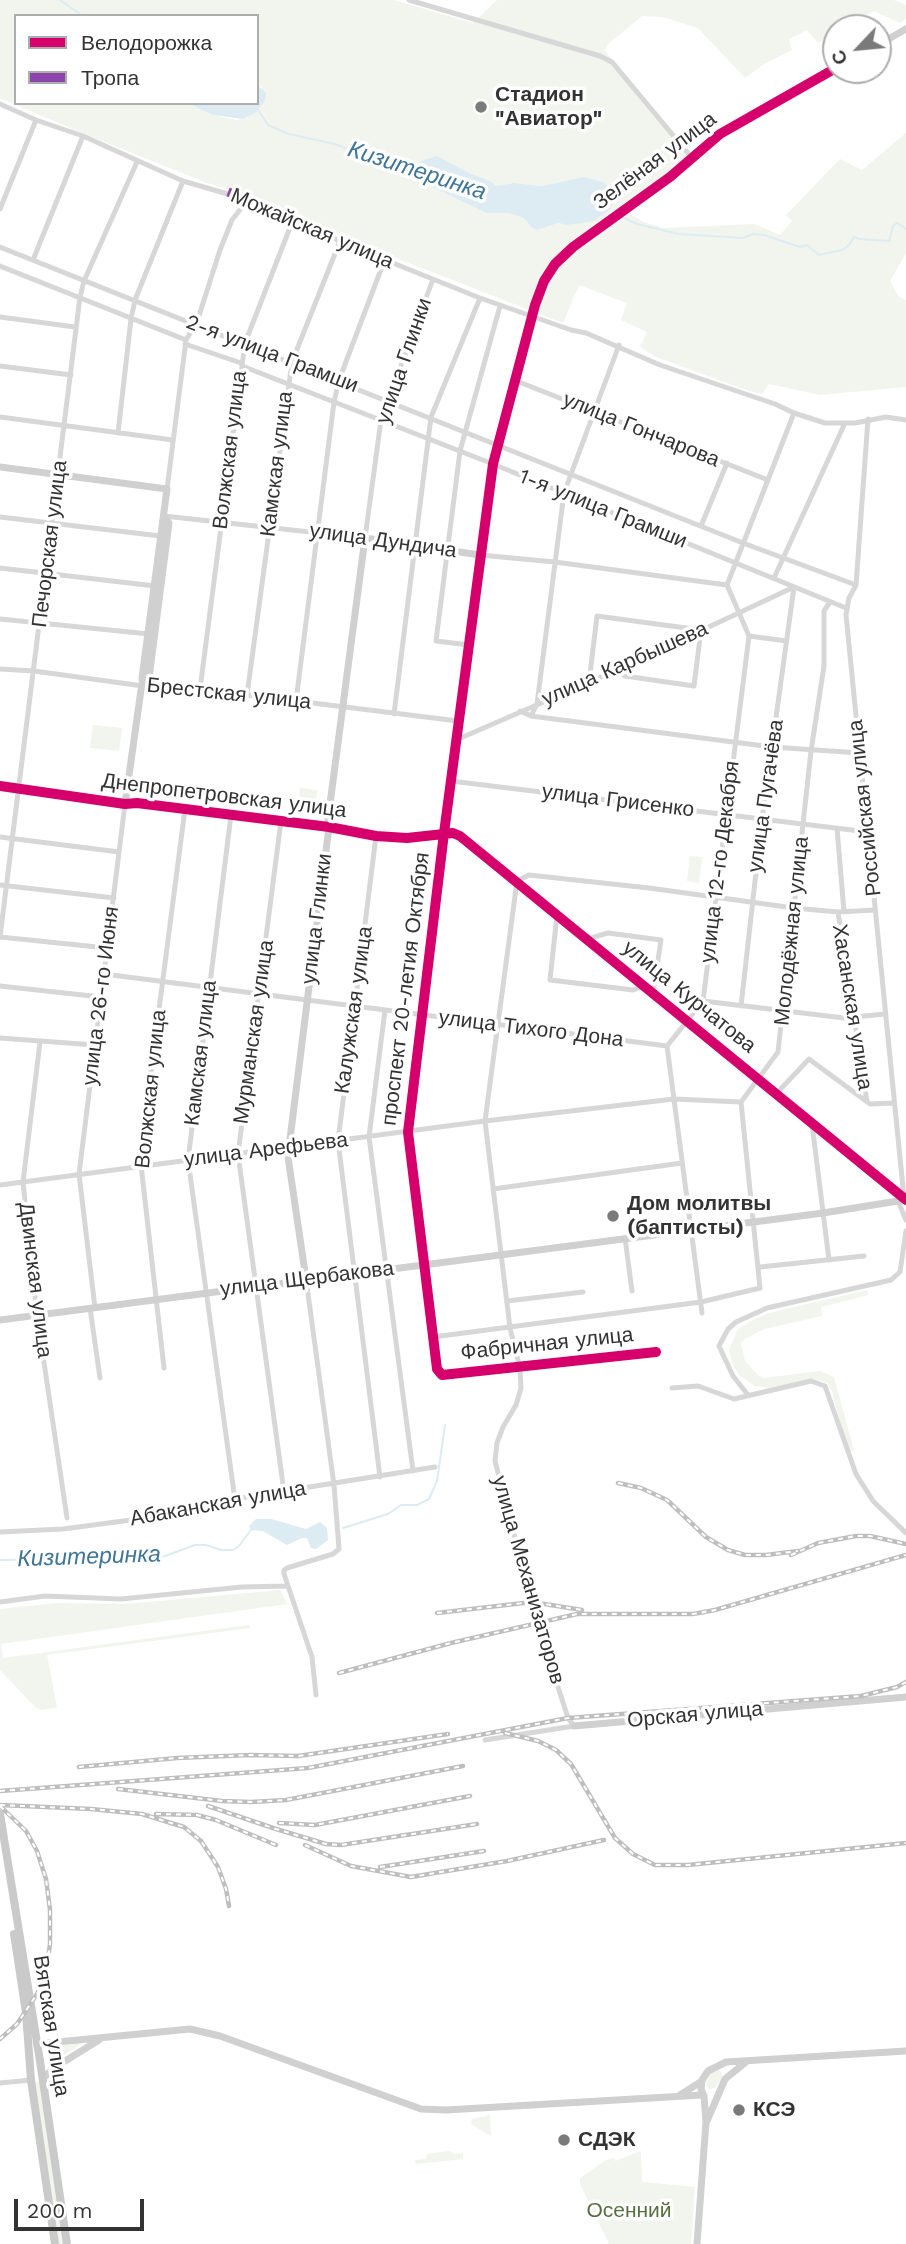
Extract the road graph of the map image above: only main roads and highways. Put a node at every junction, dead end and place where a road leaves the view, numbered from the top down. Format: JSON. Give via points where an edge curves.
{"nodes":[{"id":1,"x":0,"y":1814,"type":"edge"},
{"id":2,"x":0,"y":1848,"type":"edge"},
{"id":3,"x":37,"y":2044,"type":"junction"},
{"id":4,"x":27,"y":2045,"type":"junction"},
{"id":5,"x":28,"y":2055,"type":"junction"},
{"id":6,"x":40,"y":2061,"type":"junction"},
{"id":7,"x":43,"y":2078,"type":"junction"},
{"id":8,"x":31,"y":2080,"type":"junction"},
{"id":9,"x":55,"y":2244,"type":"edge"},
{"id":10,"x":66,"y":2244,"type":"edge"}],
"edges":[{"from":1,"to":3,"type":"main road","name":"Вятская улица"},
{"from":2,"to":4,"type":"main road","name":"Вятская улица"},
{"from":3,"to":4,"type":"main road"},
{"from":3,"to":6,"type":"main road","name":"Вятская улица"},
{"from":4,"to":5,"type":"main road","name":"Вятская улица"},
{"from":5,"to":6,"type":"main road"},
{"from":5,"to":8,"type":"main road","name":"Вятская улица"},
{"from":6,"to":7,"type":"main road","name":"Вятская улица"},
{"from":7,"to":8,"type":"main road"},
{"from":7,"to":10,"type":"main road","name":"Вятская улица"},
{"from":8,"to":9,"type":"main road","name":"Вятская улица"}]}
